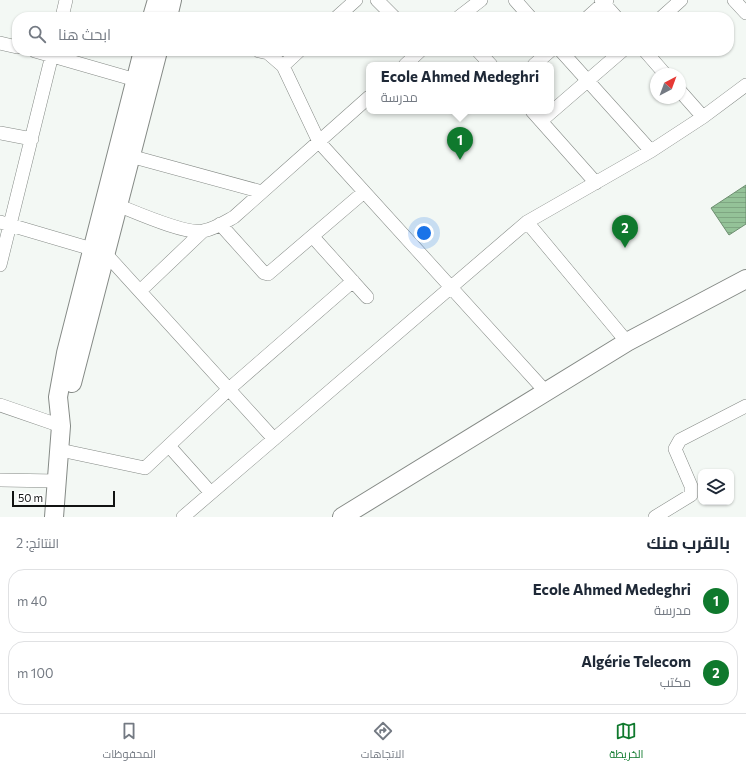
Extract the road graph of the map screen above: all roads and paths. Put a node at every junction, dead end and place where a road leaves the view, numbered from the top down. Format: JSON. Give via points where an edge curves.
{"nodes":[{"id":1,"x":66,"y":0,"type":"edge"},
{"id":2,"x":157,"y":0,"type":"edge"},
{"id":3,"x":172,"y":0,"type":"edge"},
{"id":4,"x":356,"y":0,"type":"edge"},
{"id":5,"x":378,"y":0,"type":"edge"},
{"id":6,"x":481,"y":0,"type":"edge"},
{"id":7,"x":515,"y":0,"type":"edge"},
{"id":8,"x":682,"y":0,"type":"edge"},
{"id":9,"x":604,"y":1,"type":"edge"},
{"id":10,"x":63,"y":12,"type":"edge"},
{"id":11,"x":153,"y":12,"type":"edge"},
{"id":12,"x":169,"y":12,"type":"edge"},
{"id":13,"x":343,"y":12,"type":"edge"},
{"id":14,"x":389,"y":12,"type":"edge"},
{"id":15,"x":465,"y":12,"type":"edge"},
{"id":16,"x":526,"y":12,"type":"edge"},
{"id":17,"x":593,"y":12,"type":"edge"},
{"id":18,"x":612,"y":12,"type":"edge"},
{"id":19,"x":668,"y":12,"type":"edge"},
{"id":20,"x":0,"y":43,"type":"edge"},
{"id":21,"x":12,"y":46,"type":"edge"},
{"id":22,"x":52,"y":56,"type":"edge"},
{"id":23,"x":62,"y":56,"type":"edge"},
{"id":24,"x":142,"y":56,"type":"edge"},
{"id":25,"x":157,"y":56,"type":"edge"},
{"id":26,"x":271,"y":56,"type":"edge"},
{"id":27,"x":294,"y":56,"type":"edge"},
{"id":28,"x":566,"y":56,"type":"edge"},
{"id":29,"x":616,"y":56,"type":"edge"},
{"id":30,"x":649,"y":56,"type":"edge"},
{"id":31,"x":283,"y":66,"type":"junction"},
{"id":32,"x":660,"y":68,"type":"edge"},
{"id":33,"x":136,"y":80,"type":"junction"},
{"id":34,"x":588,"y":80,"type":"junction"},
{"id":35,"x":746,"y":85,"type":"edge"},
{"id":36,"x":686,"y":98,"type":"edge"},
{"id":37,"x":366,"y":100,"type":"edge"},
{"id":38,"x":554,"y":110,"type":"edge"},
{"id":39,"x":535,"y":114,"type":"edge"},
{"id":40,"x":549,"y":114,"type":"edge"},
{"id":41,"x":703,"y":117,"type":"junction"},
{"id":42,"x":541,"y":121,"type":"junction"},
{"id":43,"x":0,"y":133,"type":"edge"},
{"id":44,"x":32,"y":139,"type":"junction"},
{"id":45,"x":319,"y":142,"type":"junction"},
{"id":46,"x":650,"y":151,"type":"junction"},
{"id":47,"x":130,"y":156,"type":"junction"},
{"id":48,"x":596,"y":183,"type":"junction"},
{"id":49,"x":262,"y":192,"type":"junction"},
{"id":50,"x":364,"y":192,"type":"junction"},
{"id":51,"x":117,"y":205,"type":"junction"},
{"id":52,"x":526,"y":222,"type":"junction"},
{"id":53,"x":6,"y":223,"type":"edge"},
{"id":54,"x":220,"y":224,"type":"junction"},
{"id":55,"x":202,"y":232,"type":"junction"},
{"id":56,"x":313,"y":237,"type":"junction"},
{"id":57,"x":99,"y":251,"type":"junction"},
{"id":58,"x":0,"y":265,"type":"edge"},
{"id":59,"x":746,"y":279,"type":"edge"},
{"id":60,"x":353,"y":282,"type":"junction"},
{"id":61,"x":451,"y":287,"type":"junction"},
{"id":62,"x":140,"y":291,"type":"junction"},
{"id":63,"x":367,"y":297,"type":"dead end"},
{"id":64,"x":627,"y":342,"type":"junction"},
{"id":65,"x":229,"y":389,"type":"junction"},
{"id":66,"x":546,"y":392,"type":"junction"},
{"id":67,"x":0,"y":405,"type":"edge"},
{"id":68,"x":746,"y":406,"type":"edge"},
{"id":69,"x":61,"y":426,"type":"junction"},
{"id":70,"x":274,"y":439,"type":"junction"},
{"id":71,"x":169,"y":446,"type":"junction"},
{"id":72,"x":60,"y":450,"type":"junction"},
{"id":73,"x":0,"y":480,"type":"edge"},
{"id":74,"x":57,"y":481,"type":"junction"},
{"id":75,"x":211,"y":493,"type":"junction"},
{"id":76,"x":54,"y":517,"type":"edge"},
{"id":77,"x":183,"y":517,"type":"edge"},
{"id":78,"x":342,"y":517,"type":"edge"},
{"id":79,"x":655,"y":517,"type":"edge"}],
"edges":[{"from":1,"to":10,"type":"street"},
{"from":2,"to":11,"type":"main road"},
{"from":3,"to":12,"type":"main road"},
{"from":4,"to":13,"type":"street"},
{"from":5,"to":14,"type":"street"},
{"from":6,"to":15,"type":"street"},
{"from":7,"to":16,"type":"street"},
{"from":8,"to":19,"type":"street"},
{"from":9,"to":17,"type":"street"},
{"from":9,"to":18,"type":"street"},
{"from":20,"to":21,"type":"street"},
{"from":22,"to":44,"type":"street"},
{"from":23,"to":33,"type":"street"},
{"from":24,"to":33,"type":"main road"},
{"from":25,"to":47,"type":"main road"},
{"from":26,"to":31,"type":"street"},
{"from":27,"to":31,"type":"street"},
{"from":28,"to":34,"type":"street"},
{"from":29,"to":34,"type":"street"},
{"from":30,"to":32,"type":"street"},
{"from":31,"to":45,"type":"street"},
{"from":33,"to":57,"type":"main road"},
{"from":34,"to":38,"type":"street"},
{"from":34,"to":46,"type":"street"},
{"from":35,"to":41,"type":"street"},
{"from":36,"to":41,"type":"street"},
{"from":37,"to":45,"type":"street"},
{"from":39,"to":42,"type":"street"},
{"from":40,"to":42,"type":"street"},
{"from":41,"to":46,"type":"street"},
{"from":42,"to":48,"type":"street"},
{"from":43,"to":44,"type":"street"},
{"from":44,"to":53,"type":"street"},
{"from":45,"to":49,"type":"street"},
{"from":45,"to":50,"type":"street"},
{"from":46,"to":48,"type":"street"},
{"from":47,"to":49,"type":"street"},
{"from":47,"to":51,"type":"main road"},
{"from":48,"to":52,"type":"street"},
{"from":49,"to":54,"type":"street","via":[[234,217]]},
{"from":50,"to":56,"type":"street"},
{"from":50,"to":61,"type":"street"},
{"from":51,"to":55,"type":"street","via":[[172,227]]},
{"from":51,"to":57,"type":"main road"},
{"from":52,"to":61,"type":"street"},
{"from":52,"to":64,"type":"street"},
{"from":53,"to":57,"type":"street"},
{"from":53,"to":58,"type":"street"},
{"from":54,"to":55,"type":"street"},
{"from":54,"to":56,"type":"street","via":[[268,274]]},
{"from":55,"to":62,"type":"street"},
{"from":56,"to":60,"type":"street"},
{"from":57,"to":62,"type":"street"},
{"from":57,"to":69,"type":"main road","via":[[66,353],[58,397]]},
{"from":59,"to":64,"type":"main road"},
{"from":60,"to":63,"type":"street"},
{"from":60,"to":65,"type":"street"},
{"from":61,"to":66,"type":"street"},
{"from":61,"to":70,"type":"street"},
{"from":62,"to":65,"type":"street"},
{"from":64,"to":66,"type":"main road"},
{"from":65,"to":70,"type":"street"},
{"from":65,"to":71,"type":"street"},
{"from":66,"to":78,"type":"main road"},
{"from":67,"to":69,"type":"street"},
{"from":68,"to":79,"type":"street","via":[[680,440],[675,449],[691,486],[691,495]]},
{"from":69,"to":72,"type":"main road"},
{"from":70,"to":75,"type":"street"},
{"from":71,"to":72,"type":"street","via":[[145,468]]},
{"from":71,"to":75,"type":"street"},
{"from":72,"to":74,"type":"main road"},
{"from":73,"to":74,"type":"street"},
{"from":74,"to":76,"type":"main road"},
{"from":75,"to":77,"type":"street"}]}
